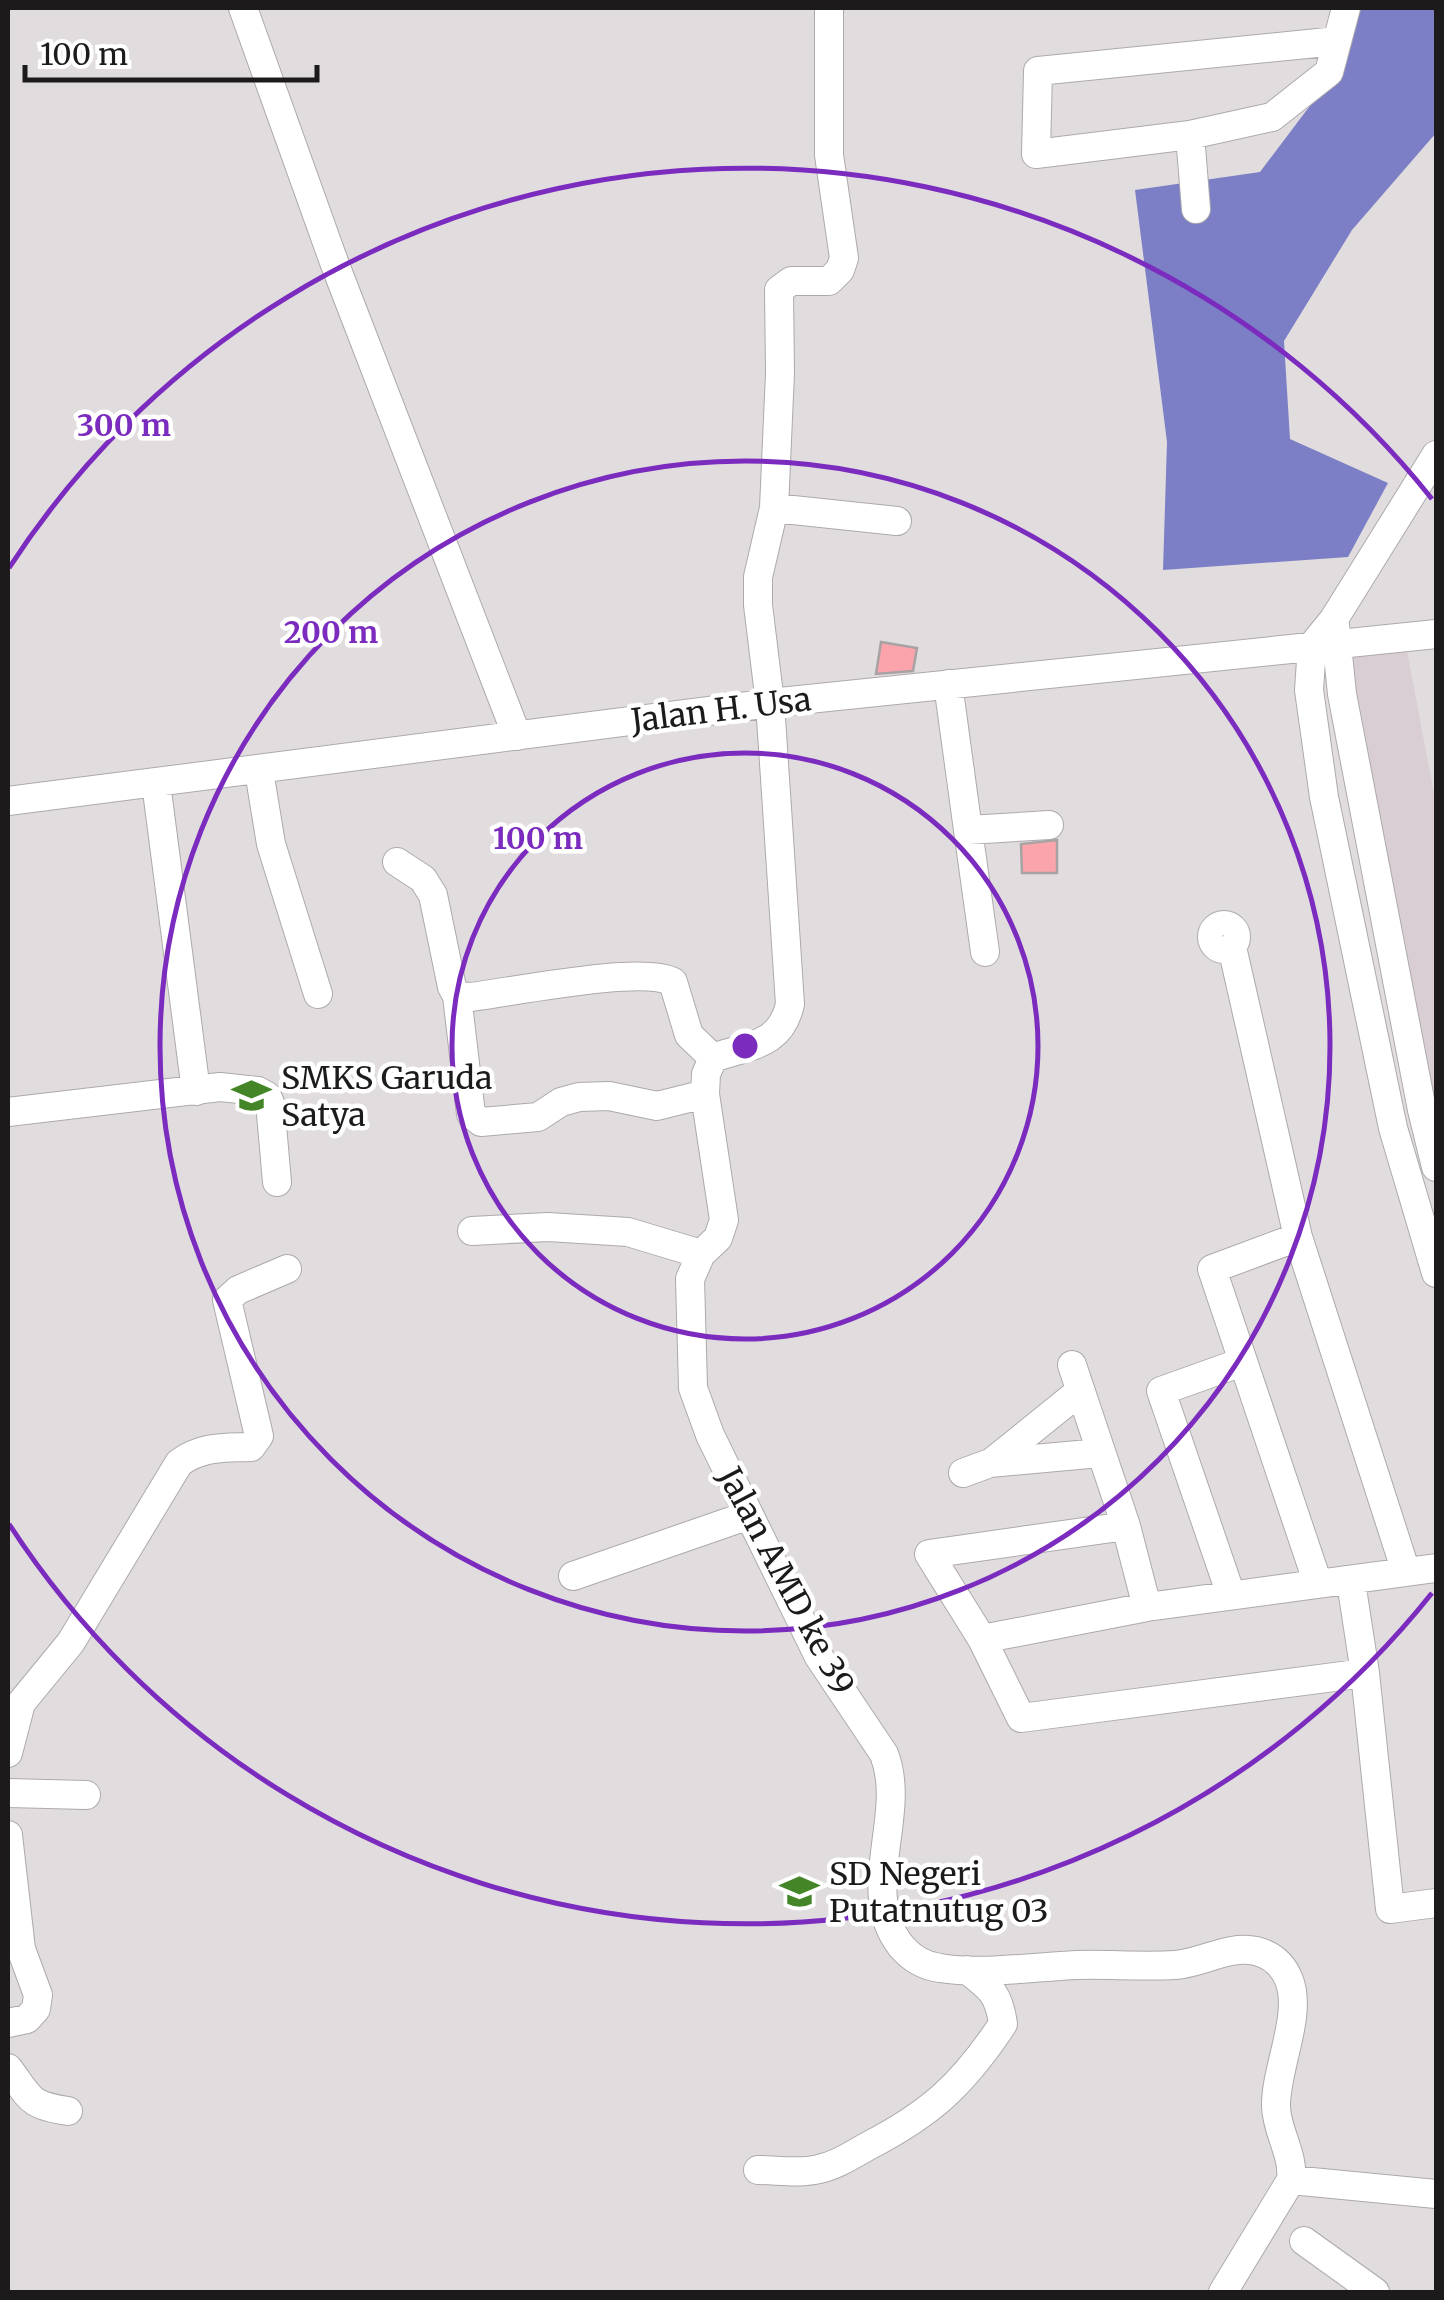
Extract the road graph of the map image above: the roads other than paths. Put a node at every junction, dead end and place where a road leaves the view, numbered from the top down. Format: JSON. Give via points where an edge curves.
{"nodes":[{"id":1,"x":243,"y":8,"type":"edge"},
{"id":2,"x":830,"y":8,"type":"edge"},
{"id":3,"x":1346,"y":8,"type":"edge"},
{"id":4,"x":1338,"y":41,"type":"junction"},
{"id":5,"x":1190,"y":135,"type":"junction"},
{"id":6,"x":1196,"y":209,"type":"dead end"},
{"id":7,"x":1436,"y":455,"type":"edge"},
{"id":8,"x":774,"y":508,"type":"junction"},
{"id":9,"x":897,"y":522,"type":"dead end"},
{"id":10,"x":1436,"y":634,"type":"edge"},
{"id":11,"x":1328,"y":636,"type":"junction"},
{"id":12,"x":948,"y":684,"type":"junction"},
{"id":13,"x":770,"y":703,"type":"junction"},
{"id":14,"x":517,"y":736,"type":"junction"},
{"id":15,"x":258,"y":771,"type":"junction"},
{"id":16,"x":156,"y":783,"type":"junction"},
{"id":17,"x":8,"y":801,"type":"edge"},
{"id":18,"x":1049,"y":825,"type":"dead end"},
{"id":19,"x":968,"y":830,"type":"junction"},
{"id":20,"x":397,"y":862,"type":"dead end"},
{"id":21,"x":1237,"y":931,"type":"dead end"},
{"id":22,"x":986,"y":952,"type":"dead end"},
{"id":23,"x":318,"y":994,"type":"dead end"},
{"id":24,"x":457,"y":996,"type":"junction"},
{"id":25,"x":713,"y":1058,"type":"junction"},
{"id":26,"x":196,"y":1091,"type":"junction"},
{"id":27,"x":705,"y":1094,"type":"junction"},
{"id":28,"x":8,"y":1112,"type":"edge"},
{"id":29,"x":1436,"y":1168,"type":"edge"},
{"id":30,"x":276,"y":1182,"type":"dead end"},
{"id":31,"x":472,"y":1231,"type":"dead end"},
{"id":32,"x":1431,"y":1236,"type":"edge"},
{"id":33,"x":1298,"y":1237,"type":"junction"},
{"id":34,"x":701,"y":1254,"type":"junction"},
{"id":35,"x":287,"y":1269,"type":"dead end"},
{"id":36,"x":1436,"y":1273,"type":"edge"},
{"id":37,"x":1242,"y":1362,"type":"junction"},
{"id":38,"x":1100,"y":1453,"type":"junction"},
{"id":39,"x":749,"y":1516,"type":"junction"},
{"id":40,"x":1126,"y":1526,"type":"junction"},
{"id":41,"x":1436,"y":1568,"type":"edge"},
{"id":42,"x":1406,"y":1572,"type":"junction"},
{"id":43,"x":573,"y":1576,"type":"dead end"},
{"id":44,"x":1351,"y":1582,"type":"junction"},
{"id":45,"x":1318,"y":1584,"type":"junction"},
{"id":46,"x":1231,"y":1595,"type":"junction"},
{"id":47,"x":1147,"y":1606,"type":"junction"},
{"id":48,"x":982,"y":1639,"type":"junction"},
{"id":49,"x":1365,"y":1673,"type":"junction"},
{"id":50,"x":8,"y":1753,"type":"edge"},
{"id":51,"x":8,"y":1794,"type":"edge"},
{"id":52,"x":86,"y":1795,"type":"dead end"},
{"id":53,"x":8,"y":1835,"type":"edge"},
{"id":54,"x":1436,"y":1904,"type":"edge"},
{"id":55,"x":967,"y":1970,"type":"junction"},
{"id":56,"x":8,"y":2023,"type":"edge"},
{"id":57,"x":8,"y":2068,"type":"edge"},
{"id":58,"x":68,"y":2111,"type":"dead end"},
{"id":59,"x":758,"y":2170,"type":"dead end"},
{"id":60,"x":1291,"y":2180,"type":"junction"},
{"id":61,"x":1436,"y":2194,"type":"edge"},
{"id":62,"x":1304,"y":2241,"type":"dead end"},
{"id":63,"x":1223,"y":2292,"type":"edge"},
{"id":64,"x":1374,"y":2292,"type":"edge"}],
"edges":[{"from":1,"to":14,"type":"street"},
{"from":2,"to":8,"type":"street","via":[[828,155],[844,258],[829,281],[791,281],[779,290]]},
{"from":3,"to":4,"type":"street"},
{"from":4,"to":5,"type":"street","via":[[1330,72],[1272,117]]},
{"from":4,"to":5,"type":"street","via":[[1038,71],[1036,154]]},
{"from":5,"to":6,"type":"street"},
{"from":7,"to":11,"type":"street"},
{"from":8,"to":9,"type":"street"},
{"from":8,"to":13,"type":"street","via":[[758,577]]},
{"from":10,"to":11,"type":"street","name":"Jalan H. Usa"},
{"from":11,"to":12,"type":"street","name":"Jalan H. Usa"},
{"from":11,"to":29,"type":"street"},
{"from":11,"to":32,"type":"street","via":[[1310,690],[1324,797],[1392,1128]]},
{"from":12,"to":13,"type":"street","name":"Jalan H. Usa"},
{"from":12,"to":19,"type":"street"},
{"from":13,"to":14,"type":"street","name":"Jalan H. Usa"},
{"from":13,"to":25,"type":"street","via":[[790,1004],[775,1036]]},
{"from":14,"to":15,"type":"street","name":"Jalan H. Usa"},
{"from":15,"to":16,"type":"street","name":"Jalan H. Usa"},
{"from":15,"to":23,"type":"street","via":[[271,844]]},
{"from":16,"to":17,"type":"street","name":"Jalan H. Usa"},
{"from":16,"to":26,"type":"street"},
{"from":18,"to":19,"type":"street"},
{"from":19,"to":22,"type":"street"},
{"from":20,"to":24,"type":"street","via":[[423,878],[432,895]]},
{"from":21,"to":33,"type":"street"},
{"from":24,"to":25,"type":"street","via":[[662,976],[674,982],[689,1034]]},
{"from":24,"to":27,"type":"street","via":[[471,1114],[481,1122],[538,1117],[578,1097],[657,1106]]},
{"from":25,"to":27,"type":"street","name":"Jalan AMD ke 39"},
{"from":26,"to":28,"type":"street"},
{"from":26,"to":30,"type":"street","via":[[220,1087],[267,1096]]},
{"from":27,"to":34,"type":"street","name":"Jalan AMD ke 39","via":[[724,1220],[711,1249]]},
{"from":31,"to":34,"type":"street","via":[[628,1232]]},
{"from":32,"to":36,"type":"street"},
{"from":33,"to":37,"type":"street","via":[[1212,1269]]},
{"from":33,"to":42,"type":"street"},
{"from":34,"to":39,"type":"street","name":"Jalan AMD ke 39","via":[[690,1279],[693,1388]]},
{"from":35,"to":50,"type":"street","via":[[227,1300],[256,1443],[207,1448],[179,1463],[71,1642],[21,1703]]},
{"from":37,"to":45,"type":"street"},
{"from":37,"to":46,"type":"street","via":[[1161,1392]]},
{"from":38,"to":38,"type":"street","via":[[1076,1378],[977,1468]]},
{"from":38,"to":40,"type":"street"},
{"from":39,"to":43,"type":"street"},
{"from":39,"to":55,"type":"street","name":"Jalan AMD ke 39","via":[[819,1657],[891,1772],[882,1877],[892,1931],[915,1959]]},
{"from":40,"to":47,"type":"street"},
{"from":40,"to":48,"type":"street","via":[[929,1554]]},
{"from":41,"to":42,"type":"street"},
{"from":42,"to":44,"type":"street"},
{"from":44,"to":45,"type":"street"},
{"from":44,"to":49,"type":"street"},
{"from":45,"to":46,"type":"street"},
{"from":46,"to":47,"type":"street"},
{"from":47,"to":48,"type":"street"},
{"from":48,"to":49,"type":"street","via":[[1021,1718]]},
{"from":49,"to":54,"type":"street","via":[[1390,1909]]},
{"from":51,"to":52,"type":"street"},
{"from":53,"to":56,"type":"street","via":[[22,1950],[38,1995],[27,2019]]},
{"from":55,"to":59,"type":"street","via":[[1000,2000],[1003,2024],[946,2097],[832,2165]]},
{"from":55,"to":60,"type":"street","name":"Jalan AMD ke 39","via":[[1176,1964],[1244,1950],[1279,1962],[1292,1990],[1276,2104]]},
{"from":57,"to":58,"type":"street","via":[[32,2102]]},
{"from":60,"to":61,"type":"street"},
{"from":60,"to":63,"type":"street"},
{"from":62,"to":64,"type":"street"}]}
